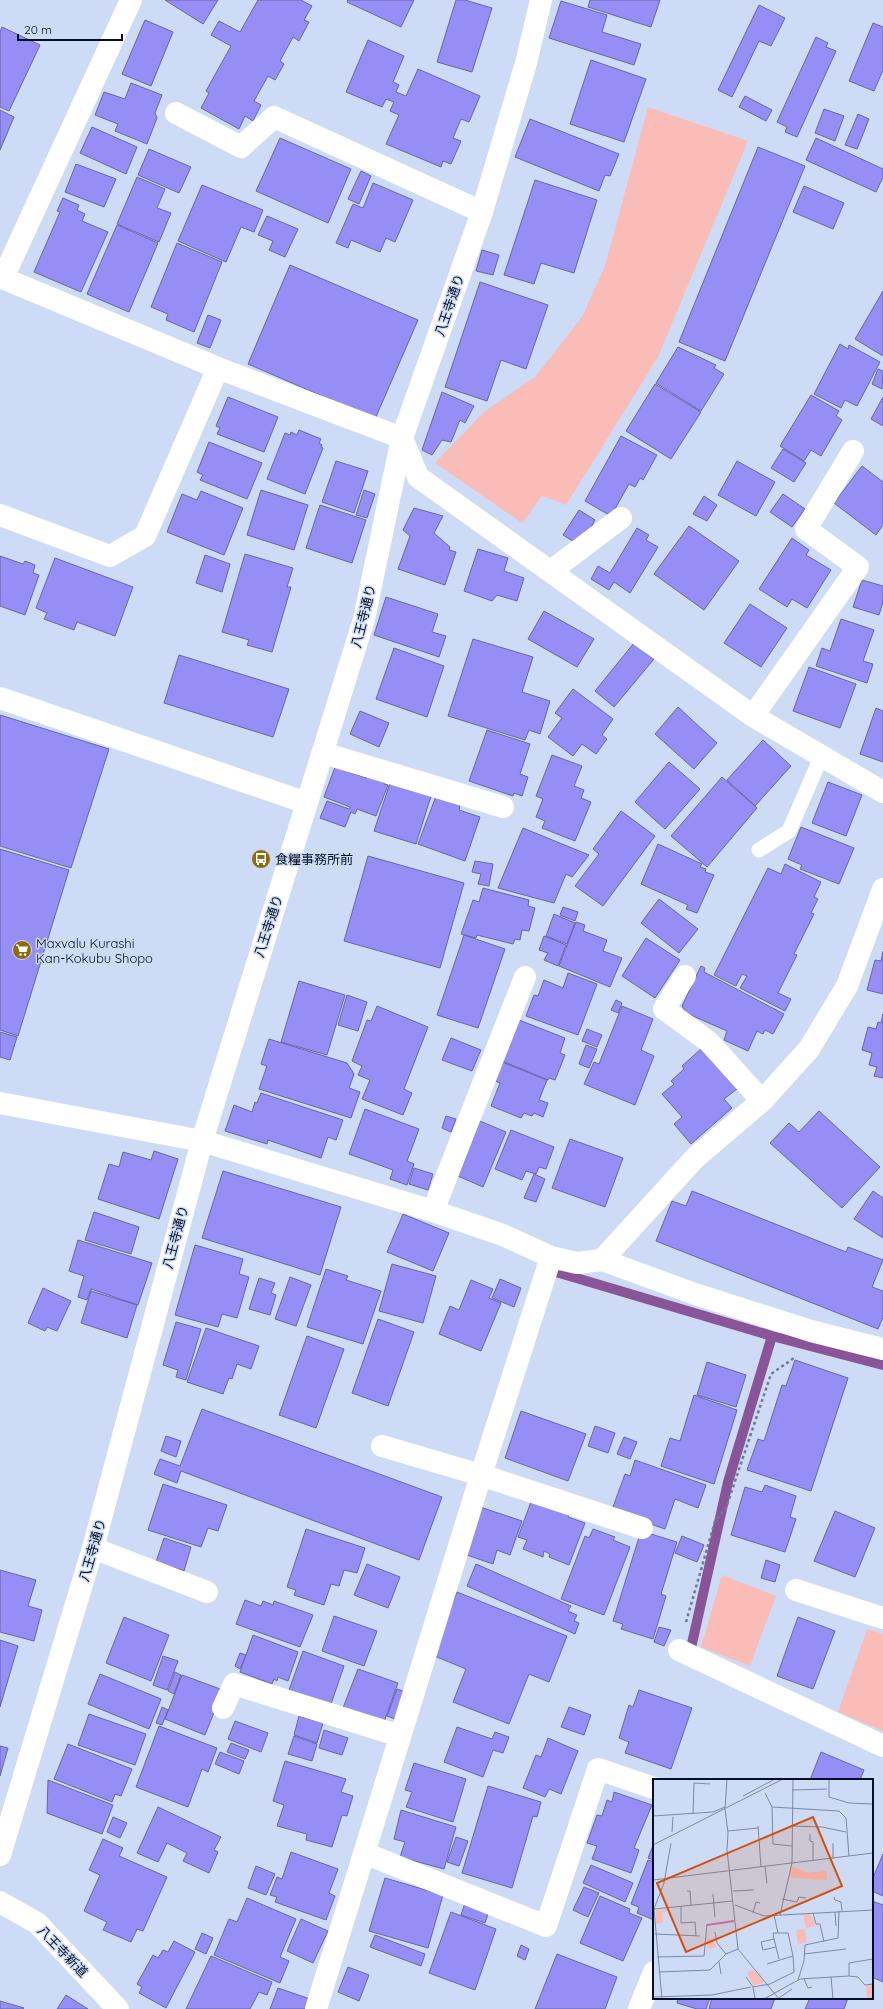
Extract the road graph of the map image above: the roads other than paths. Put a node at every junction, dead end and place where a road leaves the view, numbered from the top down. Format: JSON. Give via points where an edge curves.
{"nodes":[{"id":1,"x":131,"y":0,"type":"edge"},
{"id":2,"x":541,"y":0,"type":"edge"},
{"id":3,"x":176,"y":113,"type":"dead end"},
{"id":4,"x":482,"y":212,"type":"junction"},
{"id":5,"x":2,"y":278,"type":"edge"},
{"id":6,"x":218,"y":368,"type":"junction"},
{"id":7,"x":402,"y":438,"type":"junction"},
{"id":8,"x":853,"y":451,"type":"dead end"},
{"id":9,"x":0,"y":515,"type":"edge"},
{"id":10,"x":621,"y":518,"type":"dead end"},
{"id":11,"x":551,"y":571,"type":"junction"},
{"id":12,"x":0,"y":698,"type":"edge"},
{"id":13,"x":753,"y":716,"type":"junction"},
{"id":14,"x":323,"y":753,"type":"junction"},
{"id":15,"x":822,"y":755,"type":"junction"},
{"id":16,"x":883,"y":792,"type":"edge"},
{"id":17,"x":307,"y":803,"type":"junction"},
{"id":18,"x":503,"y":807,"type":"dead end"},
{"id":19,"x":759,"y":850,"type":"dead end"},
{"id":20,"x":883,"y":890,"type":"edge"},
{"id":21,"x":685,"y":976,"type":"dead end"},
{"id":22,"x":525,"y":977,"type":"dead end"},
{"id":23,"x":762,"y":1101,"type":"junction"},
{"id":24,"x":0,"y":1102,"type":"edge"},
{"id":25,"x":202,"y":1141,"type":"junction"},
{"id":26,"x":433,"y":1211,"type":"junction"},
{"id":27,"x":551,"y":1257,"type":"junction"},
{"id":28,"x":602,"y":1260,"type":"junction"},
{"id":29,"x":883,"y":1349,"type":"edge"},
{"id":30,"x":382,"y":1446,"type":"dead end"},
{"id":31,"x":481,"y":1475,"type":"junction"},
{"id":32,"x":642,"y":1528,"type":"dead end"},
{"id":33,"x":93,"y":1548,"type":"junction"},
{"id":34,"x":796,"y":1590,"type":"dead end"},
{"id":35,"x":207,"y":1592,"type":"dead end"},
{"id":36,"x":883,"y":1618,"type":"edge"},
{"id":37,"x":679,"y":1650,"type":"road end"},
{"id":38,"x":223,"y":1708,"type":"dead end"},
{"id":39,"x":400,"y":1736,"type":"junction"},
{"id":40,"x":883,"y":1746,"type":"edge"},
{"id":41,"x":653,"y":1788,"type":"edge"},
{"id":42,"x":364,"y":1853,"type":"junction"},
{"id":43,"x":0,"y":1855,"type":"edge"},
{"id":44,"x":0,"y":1902,"type":"edge"},
{"id":45,"x":653,"y":1974,"type":"edge"},
{"id":46,"x":118,"y":2009,"type":"edge"},
{"id":47,"x":316,"y":2009,"type":"edge"},
{"id":48,"x":639,"y":2009,"type":"edge"}],
"edges":[{"from":1,"to":5,"type":"street"},
{"from":2,"to":4,"type":"street","name":"八王寺通り","via":[[526,63]]},
{"from":3,"to":4,"type":"street","via":[[241,147],[274,117]]},
{"from":4,"to":7,"type":"street","name":"八王寺通り"},
{"from":5,"to":6,"type":"street"},
{"from":6,"to":7,"type":"street"},
{"from":6,"to":9,"type":"street","via":[[145,536],[110,556]]},
{"from":7,"to":11,"type":"street","via":[[418,477]]},
{"from":7,"to":14,"type":"street","name":"八王寺通り","via":[[364,619]]},
{"from":8,"to":13,"type":"street","via":[[806,528],[858,567]]},
{"from":10,"to":11,"type":"street"},
{"from":11,"to":13,"type":"street"},
{"from":12,"to":17,"type":"street"},
{"from":13,"to":15,"type":"street"},
{"from":14,"to":17,"type":"street","name":"八王寺通り"},
{"from":14,"to":18,"type":"street"},
{"from":15,"to":16,"type":"street"},
{"from":15,"to":19,"type":"lane","via":[[789,831]]},
{"from":17,"to":25,"type":"street","name":"八王寺通り"},
{"from":20,"to":23,"type":"street","via":[[847,986],[809,1049]]},
{"from":21,"to":23,"type":"street","via":[[664,1009],[709,1042]]},
{"from":22,"to":26,"type":"street"},
{"from":23,"to":28,"type":"street","via":[[695,1158]]},
{"from":24,"to":25,"type":"street"},
{"from":25,"to":26,"type":"street"},
{"from":25,"to":33,"type":"street","name":"八王寺通り"},
{"from":26,"to":27,"type":"street","via":[[503,1235]]},
{"from":27,"to":28,"type":"street","via":[[577,1263]]},
{"from":27,"to":31,"type":"street"},
{"from":28,"to":29,"type":"street","via":[[695,1294],[811,1331]]},
{"from":30,"to":31,"type":"street"},
{"from":31,"to":32,"type":"street"},
{"from":31,"to":39,"type":"street"},
{"from":33,"to":35,"type":"street"},
{"from":33,"to":43,"type":"street","name":"八王寺通り"},
{"from":34,"to":36,"type":"street"},
{"from":37,"to":40,"type":"street"},
{"from":38,"to":39,"type":"street","via":[[234,1684]]},
{"from":39,"to":42,"type":"street"},
{"from":41,"to":42,"type":"street","via":[[598,1769],[546,1926]]},
{"from":42,"to":47,"type":"street"},
{"from":44,"to":46,"type":"street","name":"八王寺新道","via":[[37,1923]]},
{"from":45,"to":48,"type":"street"}]}
